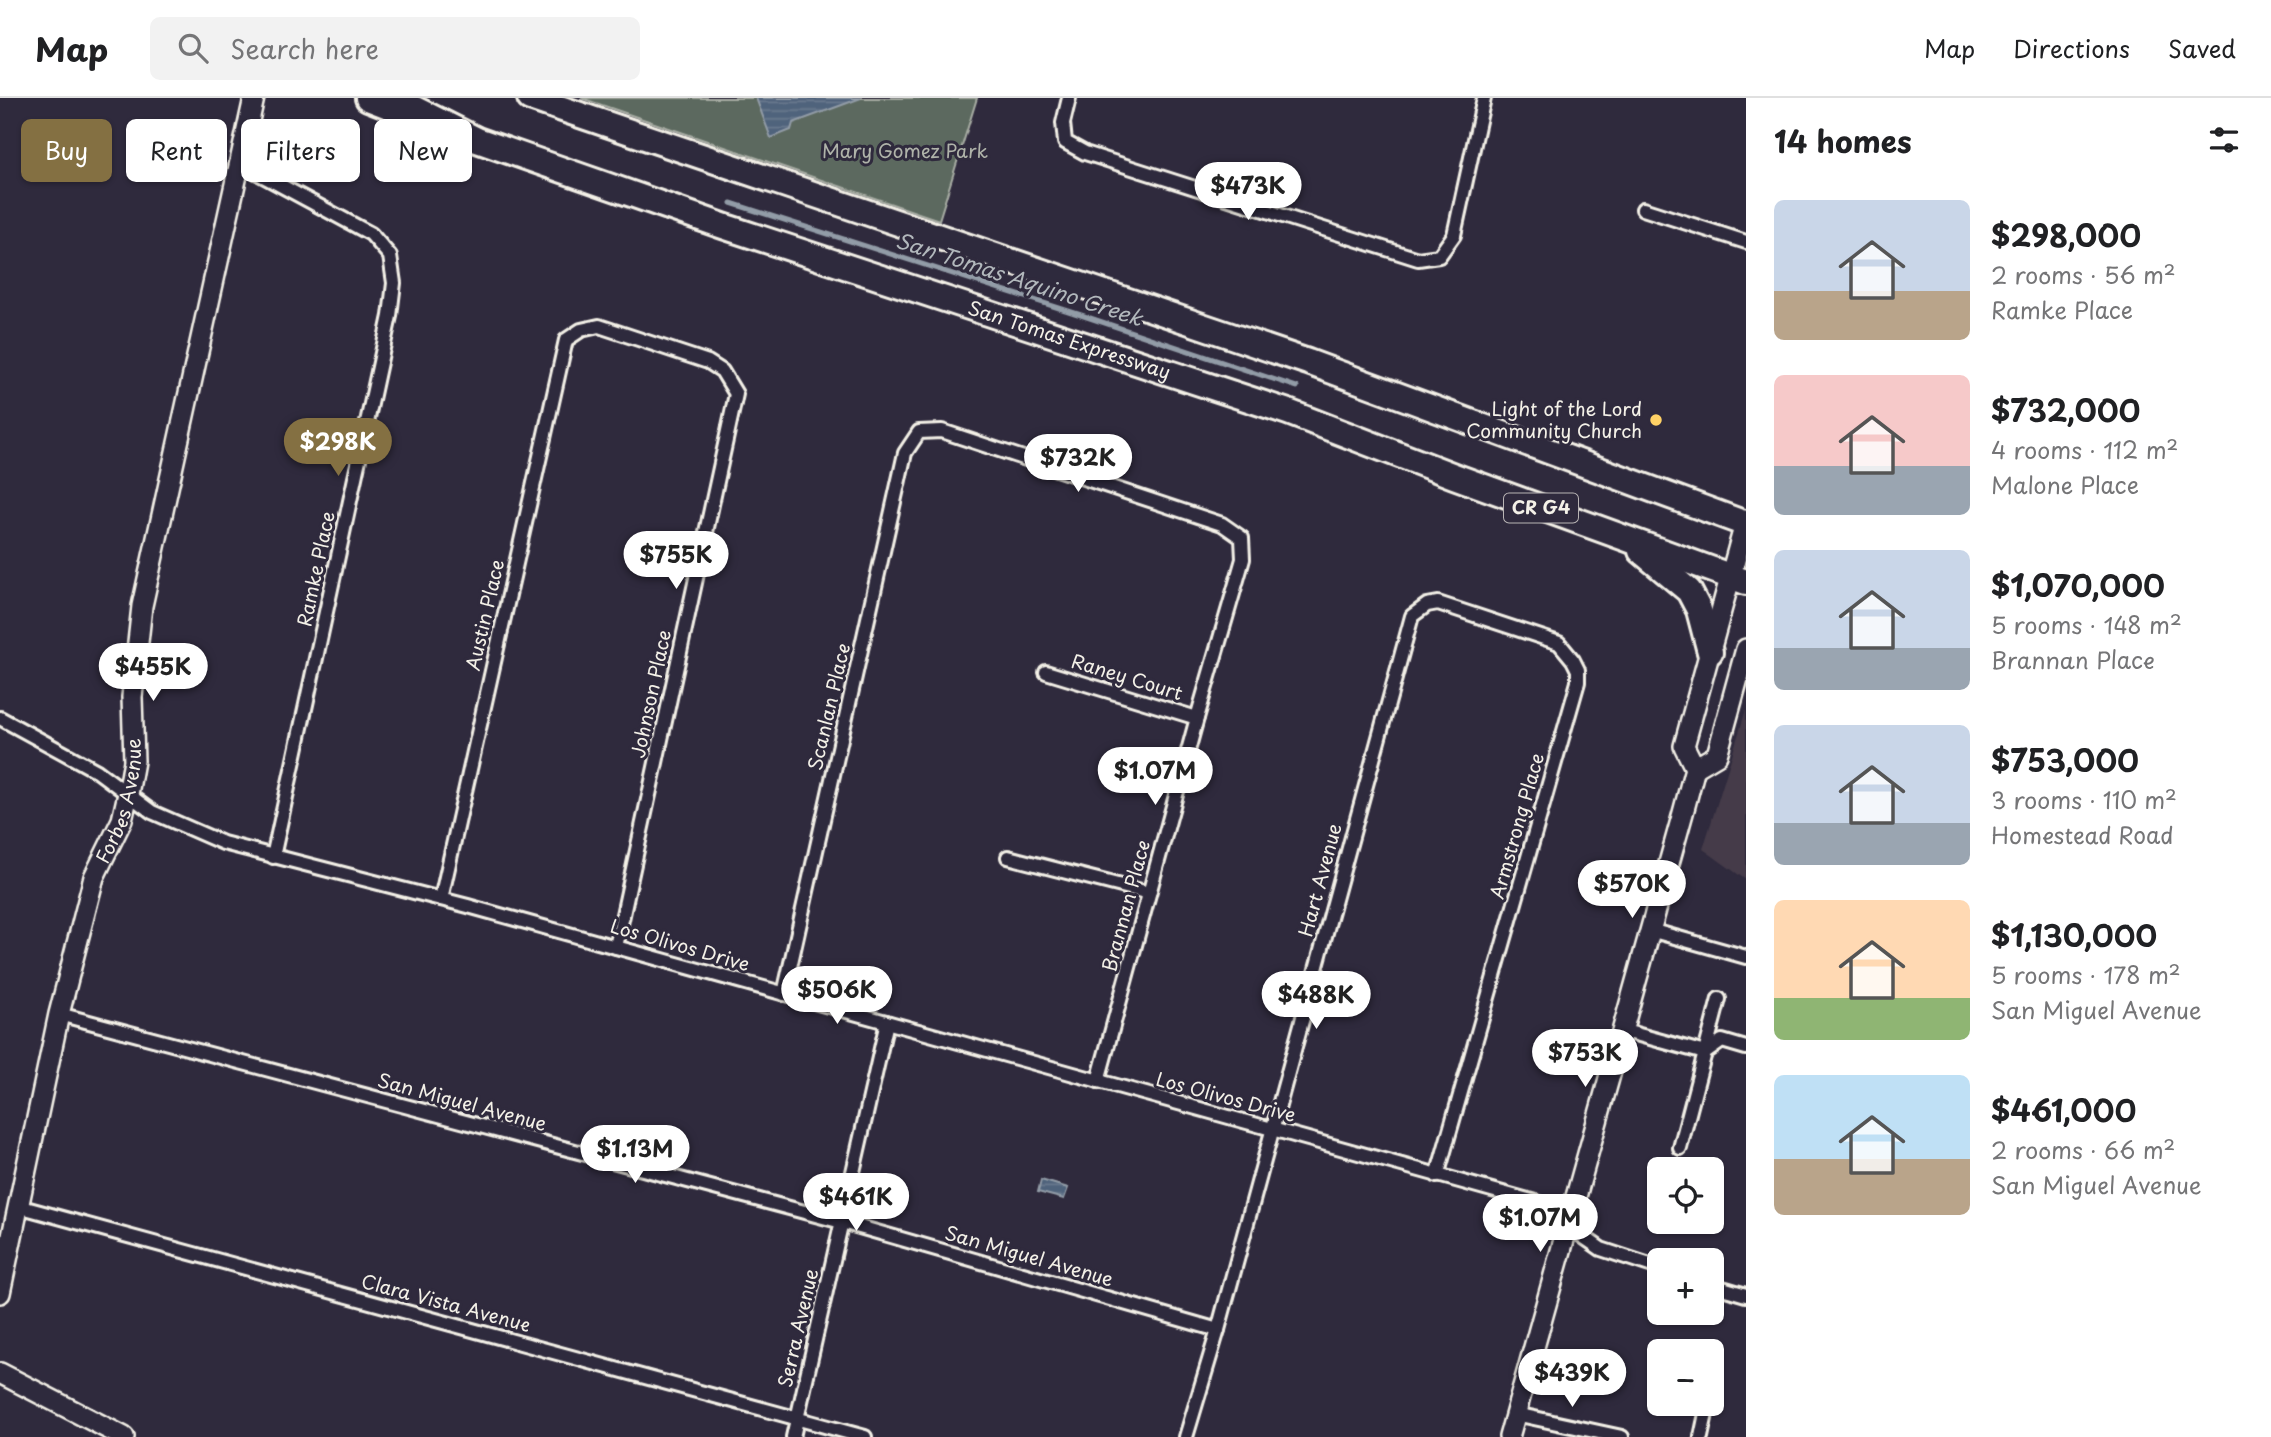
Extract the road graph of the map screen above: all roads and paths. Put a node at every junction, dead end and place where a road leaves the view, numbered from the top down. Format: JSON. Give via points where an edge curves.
{"nodes":[{"id":1,"x":254,"y":98,"type":"edge"},
{"id":2,"x":368,"y":98,"type":"edge"},
{"id":3,"x":393,"y":98,"type":"edge"},
{"id":4,"x":530,"y":98,"type":"edge"},
{"id":5,"x":1069,"y":98,"type":"edge"},
{"id":6,"x":1484,"y":98,"type":"edge"},
{"id":7,"x":250,"y":119,"type":"edge"},
{"id":8,"x":477,"y":140,"type":"junction"},
{"id":9,"x":241,"y":164,"type":"edge"},
{"id":10,"x":274,"y":182,"type":"edge"},
{"id":11,"x":1643,"y":209,"type":"dead end"},
{"id":12,"x":1746,"y":242,"type":"edge"},
{"id":13,"x":566,"y":340,"type":"joint"},
{"id":14,"x":1746,"y":523,"type":"edge"},
{"id":15,"x":1242,"y":538,"type":"joint"},
{"id":16,"x":1627,"y":540,"type":"junction"},
{"id":17,"x":1738,"y":580,"type":"edge"},
{"id":18,"x":1412,"y":616,"type":"joint"},
{"id":19,"x":1746,"y":649,"type":"edge"},
{"id":20,"x":1710,"y":652,"type":"junction"},
{"id":21,"x":1046,"y":672,"type":"dead end"},
{"id":22,"x":0,"y":718,"type":"edge"},
{"id":23,"x":1197,"y":718,"type":"junction"},
{"id":24,"x":1695,"y":768,"type":"junction"},
{"id":25,"x":128,"y":794,"type":"junction"},
{"id":26,"x":273,"y":857,"type":"junction"},
{"id":27,"x":1008,"y":857,"type":"dead end"},
{"id":28,"x":1149,"y":893,"type":"junction"},
{"id":29,"x":441,"y":899,"type":"junction"},
{"id":30,"x":1650,"y":930,"type":"junction"},
{"id":31,"x":616,"y":947,"type":"junction"},
{"id":32,"x":1746,"y":957,"type":"edge"},
{"id":33,"x":784,"y":995,"type":"junction"},
{"id":34,"x":1718,"y":999,"type":"dead end"},
{"id":35,"x":60,"y":1014,"type":"junction"},
{"id":36,"x":887,"y":1022,"type":"junction"},
{"id":37,"x":1622,"y":1030,"type":"junction"},
{"id":38,"x":1746,"y":1048,"type":"edge"},
{"id":39,"x":1705,"y":1053,"type":"junction"},
{"id":40,"x":1098,"y":1081,"type":"junction"},
{"id":41,"x":1272,"y":1129,"type":"junction"},
{"id":42,"x":1680,"y":1149,"type":"dead end"},
{"id":43,"x":1437,"y":1176,"type":"junction"},
{"id":44,"x":18,"y":1206,"type":"junction"},
{"id":45,"x":842,"y":1223,"type":"junction"},
{"id":46,"x":1568,"y":1226,"type":"junction"},
{"id":47,"x":1647,"y":1264,"type":"edge"},
{"id":48,"x":1724,"y":1289,"type":"edge"},
{"id":49,"x":0,"y":1293,"type":"edge"},
{"id":50,"x":1746,"y":1295,"type":"edge"},
{"id":51,"x":1218,"y":1330,"type":"junction"},
{"id":52,"x":0,"y":1373,"type":"edge"},
{"id":53,"x":1516,"y":1414,"type":"junction"},
{"id":54,"x":1706,"y":1416,"type":"edge"},
{"id":55,"x":796,"y":1419,"type":"junction"},
{"id":56,"x":124,"y":1437,"type":"edge"},
{"id":57,"x":793,"y":1437,"type":"edge"},
{"id":58,"x":865,"y":1437,"type":"edge"},
{"id":59,"x":1186,"y":1437,"type":"edge"},
{"id":60,"x":1509,"y":1437,"type":"edge"},
{"id":61,"x":1622,"y":1437,"type":"edge"},
{"id":62,"x":1701,"y":1437,"type":"edge"}],
"edges":[{"from":1,"to":7,"type":"street","name":"Forbes Avenue"},
{"from":2,"to":8,"type":"highway"},
{"from":3,"to":8,"type":"highway","name":"San Tomas Expressway","number":"CR G4"},
{"from":4,"to":14,"type":"highway","via":[[1308,362]]},
{"from":5,"to":6,"type":"street","via":[[1063,123],[1065,142],[1085,153],[1418,259],[1439,256],[1454,235]]},
{"from":8,"to":16,"type":"highway","name":"San Tomas Expressway","number":"CR G4","via":[[1288,412]]},
{"from":9,"to":25,"type":"street","name":"Forbes Avenue","via":[[142,606],[132,697],[134,761]]},
{"from":10,"to":26,"type":"street","name":"Ramke Place","via":[[371,234],[390,256],[394,283]]},
{"from":11,"to":12,"type":"street"},
{"from":13,"to":29,"type":"street","name":"Austin Place"},
{"from":13,"to":31,"type":"street","name":"Johnson Place","via":[[599,326],[708,362],[722,370],[736,394]]},
{"from":14,"to":17,"type":"street"},
{"from":15,"to":23,"type":"street","name":"Brannan Place","via":[[1243,559]]},
{"from":15,"to":33,"type":"street","name":"Scanlan Place","via":[[1222,524],[942,431],[919,432],[905,453]]},
{"from":16,"to":17,"type":"highway","name":"San Tomas Expressway","number":"CR G4"},
{"from":16,"to":20,"type":"highway","via":[[1689,591]]},
{"from":17,"to":20,"type":"street"},
{"from":18,"to":41,"type":"street","name":"Hart Avenue"},
{"from":18,"to":43,"type":"street","name":"Armstrong Place","via":[[1438,603],[1559,643],[1578,670]]},
{"from":19,"to":24,"type":"street","via":[[1717,755]]},
{"from":20,"to":24,"type":"street","via":[[1684,746]]},
{"from":21,"to":23,"type":"street","name":"Raney Court"},
{"from":22,"to":25,"type":"street","name":"Los Olivos Drive","via":[[93,769]]},
{"from":23,"to":28,"type":"street","name":"Brannan Place"},
{"from":24,"to":30,"type":"street"},
{"from":25,"to":26,"type":"street","name":"Los Olivos Drive","via":[[189,830]]},
{"from":25,"to":35,"type":"street","name":"Forbes Avenue","via":[[122,820],[94,877]]},
{"from":26,"to":29,"type":"street","name":"Los Olivos Drive"},
{"from":27,"to":28,"type":"street"},
{"from":28,"to":40,"type":"street","name":"Brannan Place"},
{"from":29,"to":31,"type":"street","name":"Los Olivos Drive"},
{"from":30,"to":32,"type":"street"},
{"from":30,"to":37,"type":"street"},
{"from":31,"to":33,"type":"street","name":"Los Olivos Drive"},
{"from":33,"to":36,"type":"street","name":"Los Olivos Drive"},
{"from":34,"to":39,"type":"street"},
{"from":35,"to":44,"type":"street","name":"Forbes Avenue"},
{"from":35,"to":45,"type":"street","name":"San Miguel Avenue"},
{"from":36,"to":40,"type":"street","name":"Los Olivos Drive"},
{"from":36,"to":45,"type":"street","name":"Serra Avenue"},
{"from":37,"to":39,"type":"street"},
{"from":37,"to":46,"type":"street"},
{"from":38,"to":39,"type":"street","via":[[1722,1041]]},
{"from":39,"to":42,"type":"street"},
{"from":40,"to":41,"type":"street","name":"Los Olivos Drive"},
{"from":41,"to":43,"type":"street","name":"Los Olivos Drive"},
{"from":41,"to":51,"type":"street","name":"Hart Avenue"},
{"from":43,"to":46,"type":"street","name":"Los Olivos Drive","via":[[1546,1205]]},
{"from":44,"to":49,"type":"street","name":"Forbes Avenue"},
{"from":44,"to":55,"type":"street","name":"Clara Vista Avenue"},
{"from":45,"to":51,"type":"street","name":"San Miguel Avenue"},
{"from":45,"to":55,"type":"street","name":"Serra Avenue"},
{"from":46,"to":47,"type":"street","name":"Los Olivos Drive","via":[[1602,1250]]},
{"from":46,"to":53,"type":"street"},
{"from":48,"to":50,"type":"street"},
{"from":51,"to":59,"type":"street","name":"Hart Avenue"},
{"from":52,"to":56,"type":"street"},
{"from":53,"to":60,"type":"street"},
{"from":53,"to":61,"type":"street"},
{"from":54,"to":62,"type":"street"},
{"from":55,"to":57,"type":"street","name":"Serra Avenue"},
{"from":55,"to":58,"type":"street","name":"Clara Vista Avenue"}]}
